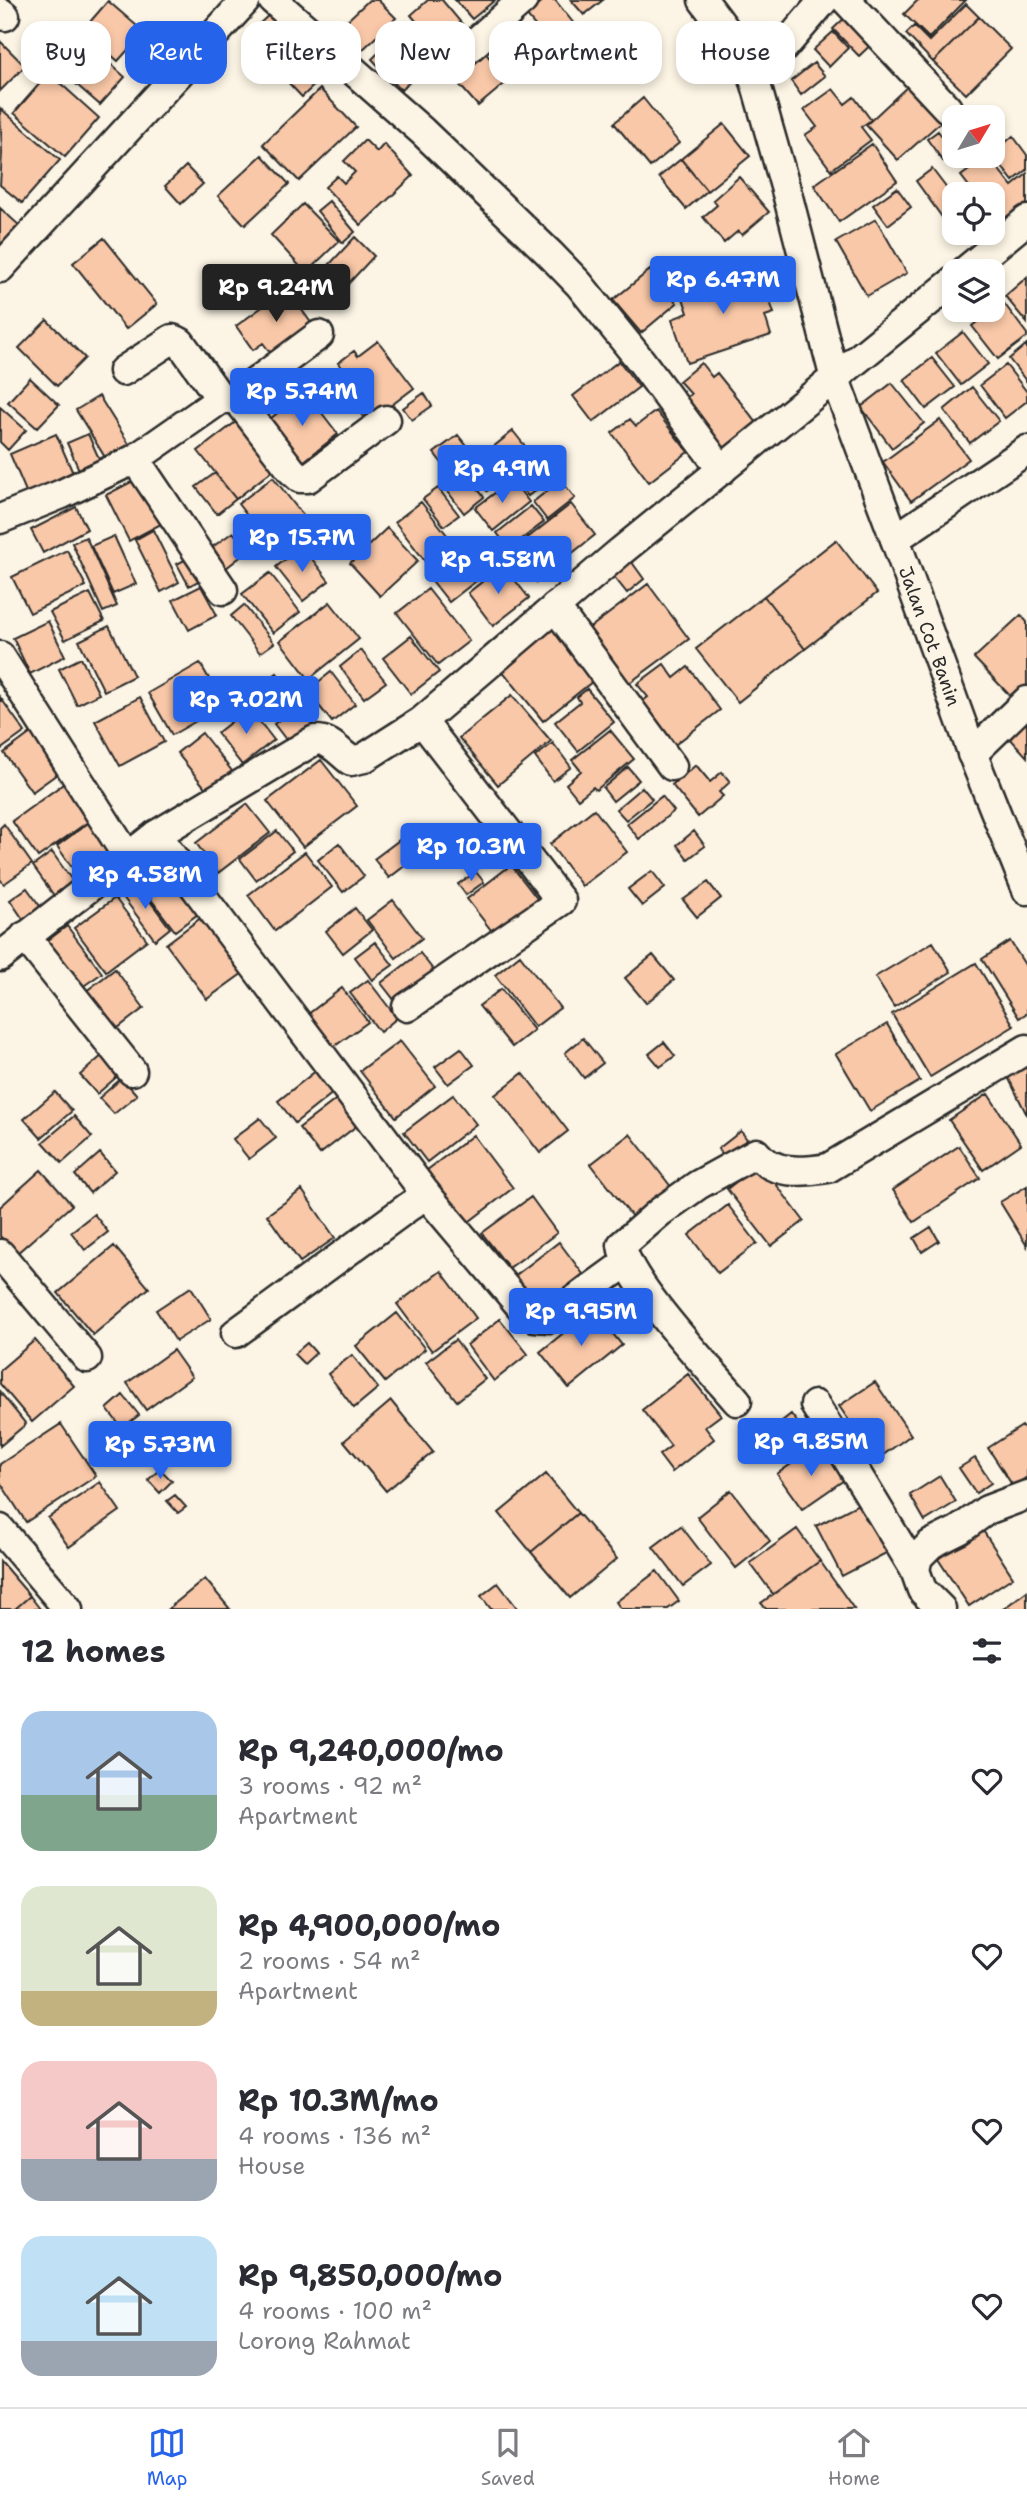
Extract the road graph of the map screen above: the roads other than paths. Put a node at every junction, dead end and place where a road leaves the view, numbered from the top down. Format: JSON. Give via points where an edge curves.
{"nodes":[{"id":1,"x":246,"y":0,"type":"edge"},
{"id":2,"x":273,"y":0,"type":"edge"},
{"id":3,"x":523,"y":0,"type":"edge"},
{"id":4,"x":703,"y":0,"type":"edge"},
{"id":5,"x":824,"y":0,"type":"edge"},
{"id":6,"x":846,"y":0,"type":"edge"},
{"id":7,"x":719,"y":21,"type":"edge"},
{"id":8,"x":795,"y":34,"type":"edge"},
{"id":9,"x":475,"y":43,"type":"edge"},
{"id":10,"x":756,"y":84,"type":"edge"},
{"id":11,"x":944,"y":105,"type":"edge"},
{"id":12,"x":1027,"y":220,"type":"edge"},
{"id":13,"x":980,"y":259,"type":"edge"},
{"id":14,"x":0,"y":268,"type":"edge"},
{"id":15,"x":942,"y":291,"type":"edge"},
{"id":16,"x":319,"y":335,"type":"dead end"},
{"id":17,"x":123,"y":371,"type":"dead end"},
{"id":18,"x":835,"y":379,"type":"junction"},
{"id":19,"x":227,"y":399,"type":"junction"},
{"id":20,"x":386,"y":420,"type":"dead end"},
{"id":21,"x":1027,"y":450,"type":"edge"},
{"id":22,"x":135,"y":459,"type":"junction"},
{"id":23,"x":722,"y":470,"type":"junction"},
{"id":24,"x":0,"y":519,"type":"edge"},
{"id":25,"x":895,"y":539,"type":"junction"},
{"id":26,"x":223,"y":590,"type":"dead end"},
{"id":27,"x":555,"y":607,"type":"junction"},
{"id":28,"x":0,"y":656,"type":"edge"},
{"id":29,"x":1027,"y":701,"type":"edge"},
{"id":30,"x":422,"y":721,"type":"junction"},
{"id":31,"x":972,"y":754,"type":"junction"},
{"id":32,"x":672,"y":766,"type":"dead end"},
{"id":33,"x":156,"y":835,"type":"junction"},
{"id":34,"x":127,"y":856,"type":"junction"},
{"id":35,"x":1025,"y":879,"type":"edge"},
{"id":36,"x":25,"y":936,"type":"junction"},
{"id":37,"x":0,"y":957,"type":"edge"},
{"id":38,"x":407,"y":1007,"type":"dead end"},
{"id":39,"x":1027,"y":1049,"type":"edge"},
{"id":40,"x":132,"y":1071,"type":"dead end"},
{"id":41,"x":426,"y":1194,"type":"junction"},
{"id":42,"x":0,"y":1254,"type":"edge"},
{"id":43,"x":627,"y":1262,"type":"junction"},
{"id":44,"x":236,"y":1333,"type":"dead end"},
{"id":45,"x":88,"y":1358,"type":"dead end"},
{"id":46,"x":737,"y":1401,"type":"dead end"},
{"id":47,"x":815,"y":1405,"type":"dead end"},
{"id":48,"x":1027,"y":1495,"type":"edge"},
{"id":49,"x":0,"y":1529,"type":"edge"},
{"id":50,"x":915,"y":1570,"type":"junction"},
{"id":51,"x":68,"y":1609,"type":"edge"},
{"id":52,"x":941,"y":1609,"type":"edge"}],
"edges":[{"from":1,"to":14,"type":"street"},
{"from":2,"to":23,"type":"street","via":[[422,131],[579,284]]},
{"from":3,"to":9,"type":"street"},
{"from":4,"to":7,"type":"street","name":"Jalan Cot Banin"},
{"from":5,"to":8,"type":"street"},
{"from":6,"to":11,"type":"street"},
{"from":10,"to":18,"type":"street","name":"Jalan Cot Banin"},
{"from":12,"to":13,"type":"street"},
{"from":15,"to":18,"type":"street"},
{"from":16,"to":19,"type":"street"},
{"from":17,"to":19,"type":"street","via":[[172,339],[180,342]]},
{"from":18,"to":23,"type":"street"},
{"from":18,"to":25,"type":"street","name":"Jalan Cot Banin"},
{"from":19,"to":20,"type":"street","via":[[240,403],[300,478],[308,478]]},
{"from":19,"to":22,"type":"street"},
{"from":21,"to":25,"type":"street"},
{"from":22,"to":24,"type":"street"},
{"from":22,"to":26,"type":"street"},
{"from":23,"to":27,"type":"street"},
{"from":25,"to":31,"type":"street","name":"Jalan Cot Banin"},
{"from":27,"to":30,"type":"street"},
{"from":27,"to":32,"type":"street"},
{"from":28,"to":34,"type":"street"},
{"from":29,"to":31,"type":"street"},
{"from":30,"to":33,"type":"street","via":[[351,761],[330,743],[315,740]]},
{"from":30,"to":38,"type":"street","via":[[561,901]]},
{"from":31,"to":35,"type":"street","name":"Jalan Cot Banin"},
{"from":33,"to":34,"type":"street"},
{"from":33,"to":41,"type":"street"},
{"from":34,"to":36,"type":"street"},
{"from":36,"to":37,"type":"street"},
{"from":36,"to":40,"type":"street"},
{"from":39,"to":43,"type":"street","via":[[828,1168],[801,1173],[762,1160],[756,1153],[660,1212],[622,1245]]},
{"from":41,"to":43,"type":"street","via":[[523,1309],[535,1317],[550,1318]]},
{"from":41,"to":44,"type":"street"},
{"from":42,"to":45,"type":"street"},
{"from":43,"to":46,"type":"street","via":[[644,1290]]},
{"from":47,"to":50,"type":"street"},
{"from":48,"to":50,"type":"street","via":[[987,1510],[931,1544],[918,1557]]},
{"from":49,"to":51,"type":"street"},
{"from":50,"to":52,"type":"street","via":[[922,1590]]}]}
